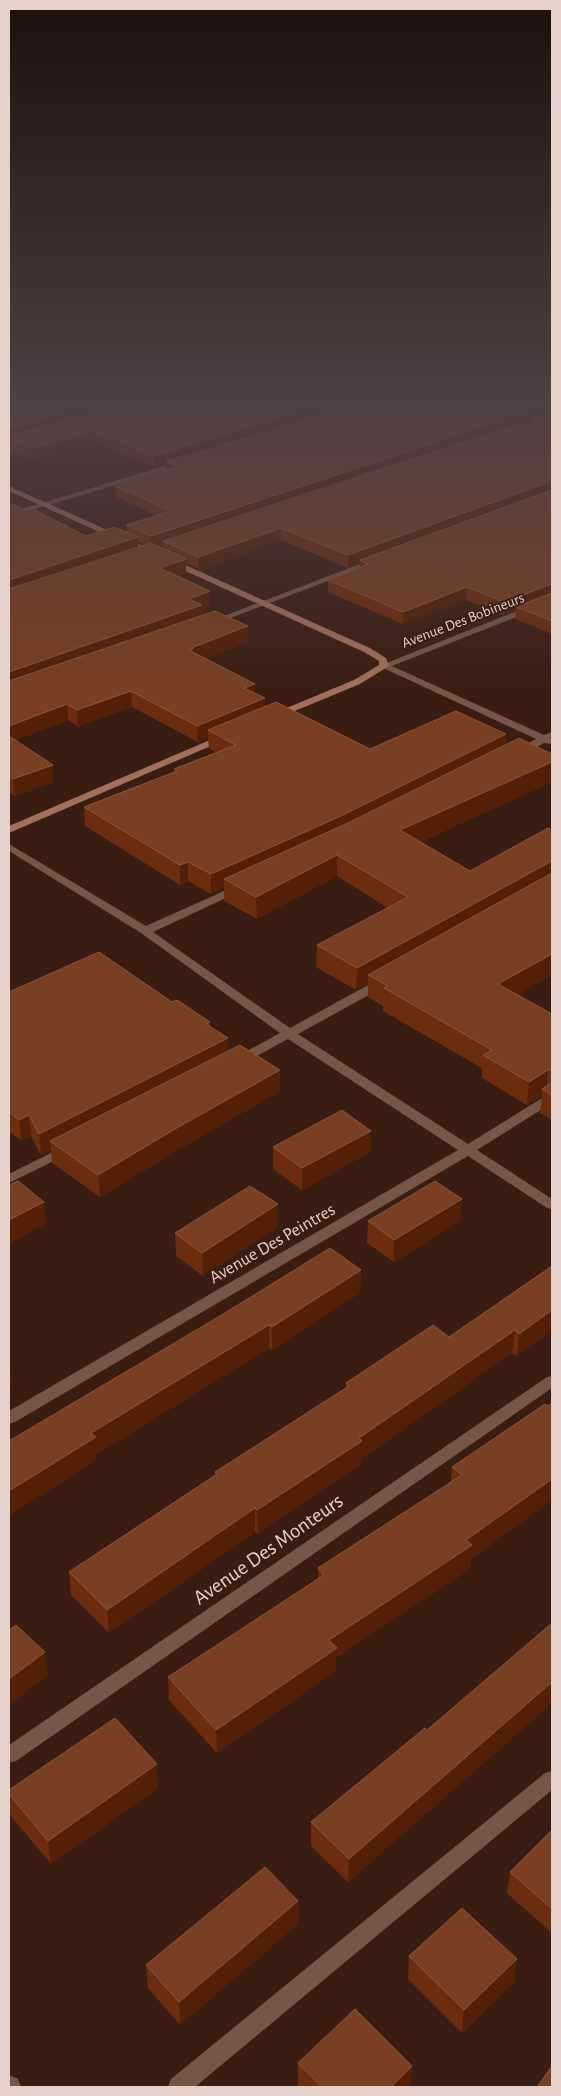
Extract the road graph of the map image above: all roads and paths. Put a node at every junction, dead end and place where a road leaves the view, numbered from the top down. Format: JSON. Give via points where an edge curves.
{"nodes":[{"id":1,"x":27,"y":496,"type":"edge"},
{"id":2,"x":74,"y":496,"type":"edge"},
{"id":3,"x":46,"y":504,"type":"junction"},
{"id":4,"x":9,"y":515,"type":"edge"},
{"id":5,"x":157,"y":550,"type":"junction"},
{"id":6,"x":133,"y":558,"type":"edge"},
{"id":7,"x":384,"y":558,"type":"edge"},
{"id":8,"x":552,"y":600,"type":"edge"},
{"id":9,"x":263,"y":604,"type":"junction"},
{"id":10,"x":207,"y":624,"type":"edge"},
{"id":11,"x":384,"y":666,"type":"junction"},
{"id":12,"x":266,"y":720,"type":"edge"},
{"id":13,"x":230,"y":735,"type":"edge"},
{"id":14,"x":550,"y":739,"type":"edge"},
{"id":15,"x":508,"y":758,"type":"edge"},
{"id":16,"x":10,"y":827,"type":"edge"},
{"id":17,"x":9,"y":847,"type":"edge"},
{"id":18,"x":249,"y":884,"type":"edge"},
{"id":19,"x":145,"y":930,"type":"junction"},
{"id":20,"x":392,"y":977,"type":"edge"},
{"id":21,"x":290,"y":1034,"type":"junction"},
{"id":22,"x":228,"y":1066,"type":"edge"},
{"id":23,"x":552,"y":1098,"type":"edge"},
{"id":24,"x":79,"y":1143,"type":"edge"},
{"id":25,"x":468,"y":1150,"type":"junction"},
{"id":26,"x":9,"y":1179,"type":"edge"},
{"id":27,"x":552,"y":1205,"type":"edge"},
{"id":28,"x":552,"y":1381,"type":"edge"},
{"id":29,"x":9,"y":1418,"type":"edge"},
{"id":30,"x":9,"y":1755,"type":"edge"},
{"id":31,"x":552,"y":1779,"type":"edge"},
{"id":32,"x":179,"y":2087,"type":"edge"}],
"edges":[{"from":1,"to":3,"type":"street"},
{"from":2,"to":3,"type":"street"},
{"from":3,"to":4,"type":"street"},
{"from":3,"to":5,"type":"street"},
{"from":5,"to":6,"type":"street"},
{"from":5,"to":9,"type":"street"},
{"from":7,"to":9,"type":"street"},
{"from":8,"to":11,"type":"street","name":"Avenue Des Bobineurs"},
{"from":9,"to":10,"type":"street"},
{"from":9,"to":11,"type":"street","via":[[367,650],[383,660]]},
{"from":11,"to":12,"type":"street","via":[[357,682]]},
{"from":11,"to":14,"type":"street"},
{"from":13,"to":16,"type":"street"},
{"from":14,"to":15,"type":"street"},
{"from":17,"to":19,"type":"street"},
{"from":18,"to":19,"type":"street"},
{"from":19,"to":21,"type":"street"},
{"from":20,"to":21,"type":"street"},
{"from":21,"to":22,"type":"street"},
{"from":21,"to":25,"type":"street"},
{"from":23,"to":25,"type":"street","name":"Avenue Des Peintres"},
{"from":24,"to":26,"type":"street"},
{"from":25,"to":27,"type":"street"},
{"from":25,"to":29,"type":"street","name":"Avenue Des Peintres"},
{"from":28,"to":30,"type":"street","name":"Avenue Des Monteurs"},
{"from":31,"to":32,"type":"street"}]}
